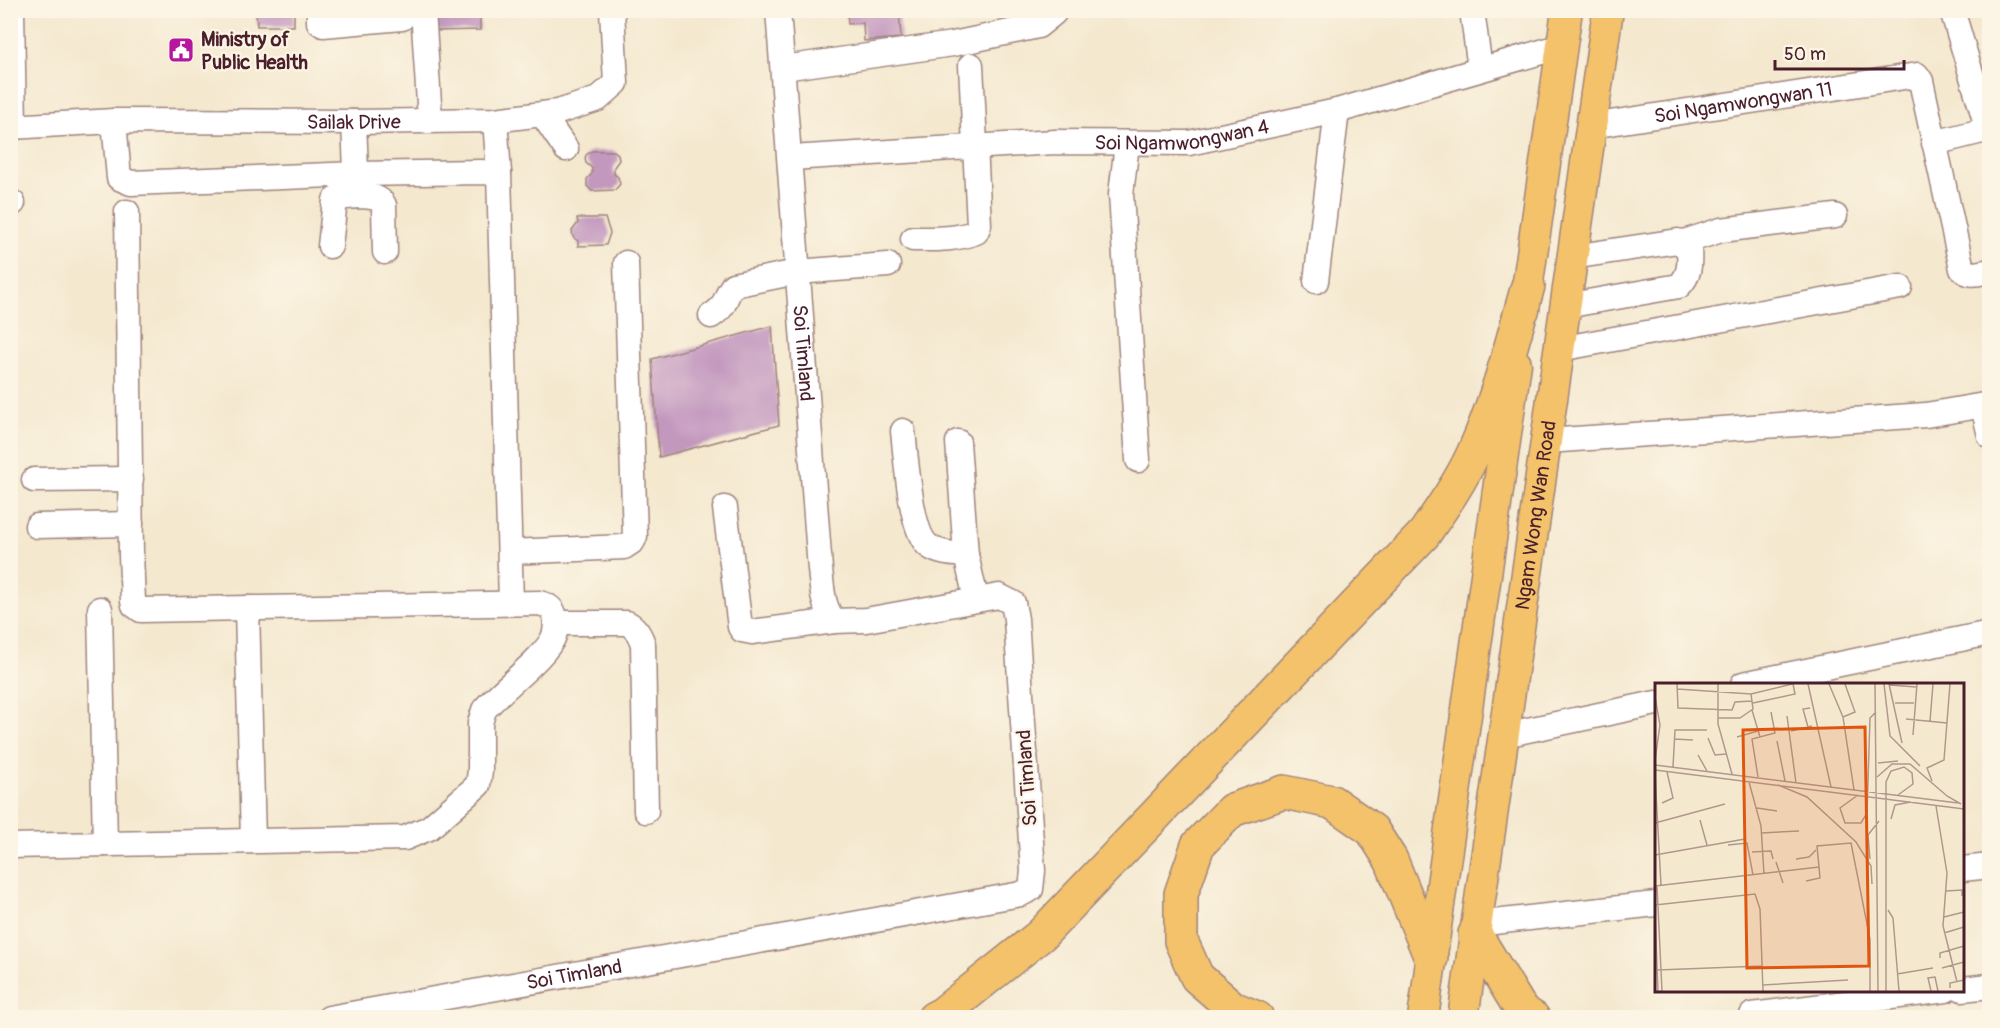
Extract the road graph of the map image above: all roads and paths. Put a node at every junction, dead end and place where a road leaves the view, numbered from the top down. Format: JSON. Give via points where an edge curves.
{"nodes":[{"id":1,"x":12,"y":10,"type":"edge"},
{"id":2,"x":319,"y":10,"type":"edge"},
{"id":3,"x":612,"y":10,"type":"edge"},
{"id":4,"x":778,"y":10,"type":"edge"},
{"id":5,"x":1054,"y":10,"type":"edge"},
{"id":6,"x":1472,"y":10,"type":"edge"},
{"id":7,"x":1567,"y":10,"type":"edge"},
{"id":8,"x":1608,"y":10,"type":"edge"},
{"id":9,"x":1952,"y":10,"type":"edge"},
{"id":10,"x":411,"y":14,"type":"edge"},
{"id":11,"x":1562,"y":46,"type":"junction"},
{"id":12,"x":971,"y":65,"type":"dead end"},
{"id":13,"x":783,"y":68,"type":"junction"},
{"id":14,"x":1480,"y":69,"type":"junction"},
{"id":15,"x":1337,"y":111,"type":"junction"},
{"id":16,"x":542,"y":114,"type":"junction"},
{"id":17,"x":430,"y":119,"type":"junction"},
{"id":18,"x":495,"y":120,"type":"junction"},
{"id":19,"x":114,"y":121,"type":"junction"},
{"id":20,"x":354,"y":122,"type":"junction"},
{"id":21,"x":1591,"y":126,"type":"junction"},
{"id":22,"x":12,"y":127,"type":"edge"},
{"id":23,"x":1989,"y":129,"type":"edge"},
{"id":24,"x":1934,"y":143,"type":"junction"},
{"id":25,"x":1127,"y":144,"type":"junction"},
{"id":26,"x":974,"y":147,"type":"junction"},
{"id":27,"x":566,"y":149,"type":"dead end"},
{"id":28,"x":790,"y":158,"type":"junction"},
{"id":29,"x":499,"y":173,"type":"junction"},
{"id":30,"x":357,"y":185,"type":"junction"},
{"id":31,"x":127,"y":212,"type":"dead end"},
{"id":32,"x":1835,"y":216,"type":"dead end"},
{"id":33,"x":913,"y":239,"type":"dead end"},
{"id":34,"x":1681,"y":243,"type":"junction"},
{"id":35,"x":330,"y":246,"type":"dead end"},
{"id":36,"x":385,"y":252,"type":"dead end"},
{"id":37,"x":1572,"y":257,"type":"junction"},
{"id":38,"x":626,"y":263,"type":"dead end"},
{"id":39,"x":888,"y":265,"type":"dead end"},
{"id":40,"x":1989,"y":271,"type":"edge"},
{"id":41,"x":797,"y":272,"type":"junction"},
{"id":42,"x":1316,"y":281,"type":"dead end"},
{"id":43,"x":1528,"y":286,"type":"junction"},
{"id":44,"x":1900,"y":287,"type":"dead end"},
{"id":45,"x":1565,"y":306,"type":"junction"},
{"id":46,"x":711,"y":316,"type":"dead end"},
{"id":47,"x":1559,"y":349,"type":"junction"},
{"id":48,"x":1986,"y":405,"type":"edge"},
{"id":49,"x":903,"y":431,"type":"dead end"},
{"id":50,"x":1989,"y":436,"type":"edge"},
{"id":51,"x":1546,"y":441,"type":"junction"},
{"id":52,"x":958,"y":442,"type":"dead end"},
{"id":53,"x":1138,"y":460,"type":"dead end"},
{"id":54,"x":131,"y":479,"type":"junction"},
{"id":55,"x":34,"y":480,"type":"dead end"},
{"id":56,"x":725,"y":507,"type":"dead end"},
{"id":57,"x":131,"y":524,"type":"junction"},
{"id":58,"x":37,"y":526,"type":"dead end"},
{"id":59,"x":510,"y":552,"type":"junction"},
{"id":60,"x":966,"y":555,"type":"junction"},
{"id":61,"x":976,"y":599,"type":"junction"},
{"id":62,"x":511,"y":603,"type":"junction"},
{"id":63,"x":247,"y":608,"type":"junction"},
{"id":64,"x":100,"y":609,"type":"dead end"},
{"id":65,"x":834,"y":621,"type":"junction"},
{"id":66,"x":556,"y":623,"type":"junction"},
{"id":67,"x":1989,"y":633,"type":"edge"},
{"id":68,"x":1748,"y":683,"type":"edge"},
{"id":69,"x":1655,"y":703,"type":"edge"},
{"id":70,"x":1504,"y":735,"type":"junction"},
{"id":71,"x":646,"y":811,"type":"dead end"},
{"id":72,"x":253,"y":841,"type":"junction"},
{"id":73,"x":105,"y":844,"type":"junction"},
{"id":74,"x":10,"y":846,"type":"edge"},
{"id":75,"x":1989,"y":866,"type":"edge"},
{"id":76,"x":1964,"y":869,"type":"edge"},
{"id":77,"x":1655,"y":904,"type":"edge"},
{"id":78,"x":1476,"y":929,"type":"junction"},
{"id":79,"x":1431,"y":958,"type":"junction"},
{"id":80,"x":1989,"y":986,"type":"edge"},
{"id":81,"x":1964,"y":989,"type":"edge"},
{"id":82,"x":1911,"y":992,"type":"edge"},
{"id":83,"x":1752,"y":1015,"type":"dead end"},
{"id":84,"x":329,"y":1017,"type":"edge"},
{"id":85,"x":934,"y":1017,"type":"edge"},
{"id":86,"x":1257,"y":1017,"type":"edge"},
{"id":87,"x":1423,"y":1017,"type":"edge"},
{"id":88,"x":1463,"y":1017,"type":"edge"},
{"id":89,"x":1533,"y":1017,"type":"edge"}],
"edges":[{"from":1,"to":22,"type":"street"},
{"from":2,"to":10,"type":"street","via":[[319,22],[323,25]]},
{"from":3,"to":16,"type":"street","name":"Sailak Drive","via":[[616,83],[598,99]]},
{"from":4,"to":13,"type":"street","name":"Soi Timland"},
{"from":5,"to":13,"type":"street","via":[[1038,26],[953,45]]},
{"from":6,"to":14,"type":"street"},
{"from":7,"to":11,"type":"main road","name":"Ngam Wong Wan Road"},
{"from":8,"to":21,"type":"main road","name":"Ngam Wong Wan Road"},
{"from":9,"to":23,"type":"street"},
{"from":10,"to":17,"type":"street"},
{"from":11,"to":14,"type":"street","name":"Soi Ngamwongwan 4"},
{"from":11,"to":43,"type":"main road","name":"Ngam Wong Wan Road"},
{"from":12,"to":26,"type":"street"},
{"from":13,"to":28,"type":"street","name":"Soi Timland"},
{"from":14,"to":15,"type":"street","name":"Soi Ngamwongwan 4"},
{"from":15,"to":25,"type":"street","name":"Soi Ngamwongwan 4","via":[[1189,143]]},
{"from":15,"to":42,"type":"street"},
{"from":16,"to":18,"type":"street","name":"Sailak Drive"},
{"from":16,"to":27,"type":"street"},
{"from":17,"to":18,"type":"street","name":"Sailak Drive"},
{"from":17,"to":20,"type":"street","name":"Sailak Drive"},
{"from":18,"to":29,"type":"street"},
{"from":19,"to":20,"type":"street","name":"Sailak Drive"},
{"from":19,"to":22,"type":"street","name":"Sailak Drive"},
{"from":19,"to":30,"type":"street","via":[[119,178],[131,183]]},
{"from":20,"to":30,"type":"street"},
{"from":21,"to":24,"type":"street","name":"Soi Ngamwongwan 11","via":[[1917,75]]},
{"from":21,"to":37,"type":"main road","name":"Ngam Wong Wan Road"},
{"from":23,"to":24,"type":"street"},
{"from":24,"to":40,"type":"street","name":"Soi Ngamwongwan 11","via":[[1962,269],[1966,274]]},
{"from":25,"to":26,"type":"street","name":"Soi Ngamwongwan 4","via":[[1055,142]]},
{"from":25,"to":53,"type":"street","via":[[1121,194]]},
{"from":26,"to":28,"type":"street","name":"Soi Ngamwongwan 4"},
{"from":26,"to":33,"type":"street","via":[[980,219],[976,232],[946,239]]},
{"from":28,"to":41,"type":"street","name":"Soi Timland"},
{"from":29,"to":30,"type":"street"},
{"from":29,"to":59,"type":"street"},
{"from":30,"to":35,"type":"street","via":[[335,200]]},
{"from":30,"to":36,"type":"street","via":[[384,205]]},
{"from":31,"to":54,"type":"street"},
{"from":32,"to":34,"type":"street","via":[[1720,230]]},
{"from":34,"to":37,"type":"street"},
{"from":34,"to":45,"type":"street","via":[[1689,249],[1690,268],[1679,286]]},
{"from":37,"to":45,"type":"main road","name":"Ngam Wong Wan Road"},
{"from":38,"to":59,"type":"street","via":[[633,541],[624,547]]},
{"from":39,"to":41,"type":"street"},
{"from":41,"to":46,"type":"street","via":[[733,285],[723,308]]},
{"from":41,"to":65,"type":"street","name":"Soi Timland","via":[[822,592]]},
{"from":43,"to":79,"type":"main road","name":"Ngam Wong Wan Road"},
{"from":43,"to":85,"type":"highway","via":[[1492,410],[1474,454],[1424,534],[1041,935]]},
{"from":44,"to":47,"type":"street"},
{"from":45,"to":47,"type":"main road","name":"Ngam Wong Wan Road"},
{"from":47,"to":51,"type":"main road","name":"Ngam Wong Wan Road"},
{"from":48,"to":50,"type":"street"},
{"from":48,"to":51,"type":"street","via":[[1926,415]]},
{"from":49,"to":60,"type":"street","via":[[921,540],[938,551]]},
{"from":51,"to":70,"type":"main road","name":"Ngam Wong Wan Road"},
{"from":52,"to":60,"type":"street"},
{"from":54,"to":55,"type":"street"},
{"from":54,"to":57,"type":"street"},
{"from":56,"to":65,"type":"street","via":[[742,630]]},
{"from":57,"to":58,"type":"street"},
{"from":57,"to":63,"type":"street","via":[[133,601],[137,608]]},
{"from":59,"to":62,"type":"street"},
{"from":60,"to":61,"type":"street"},
{"from":61,"to":65,"type":"street","name":"Soi Timland","via":[[866,620]]},
{"from":61,"to":84,"type":"street","name":"Soi Timland","via":[[999,596],[1013,603],[1033,871],[1031,889],[1021,894]]},
{"from":62,"to":63,"type":"street"},
{"from":62,"to":66,"type":"street","via":[[547,605],[554,611]]},
{"from":63,"to":72,"type":"street"},
{"from":64,"to":73,"type":"street"},
{"from":66,"to":71,"type":"street","via":[[627,623],[640,636]]},
{"from":66,"to":72,"type":"street","via":[[546,649],[484,710],[478,785],[429,828],[405,838]]},
{"from":67,"to":68,"type":"street"},
{"from":69,"to":70,"type":"street"},
{"from":70,"to":78,"type":"main road","name":"Ngam Wong Wan Road"},
{"from":72,"to":73,"type":"street"},
{"from":73,"to":74,"type":"street"},
{"from":75,"to":76,"type":"street"},
{"from":77,"to":78,"type":"street"},
{"from":78,"to":88,"type":"main road","name":"Ngam Wong Wan Road"},
{"from":78,"to":89,"type":"highway","via":[[1522,1011]]},
{"from":79,"to":86,"type":"highway","via":[[1392,860],[1372,830],[1332,802],[1284,792],[1232,810],[1198,845],[1180,894],[1181,941],[1197,977],[1233,1008]]},
{"from":79,"to":87,"type":"main road","name":"Ngam Wong Wan Road"},
{"from":80,"to":81,"type":"street"},
{"from":82,"to":83,"type":"street"}]}
